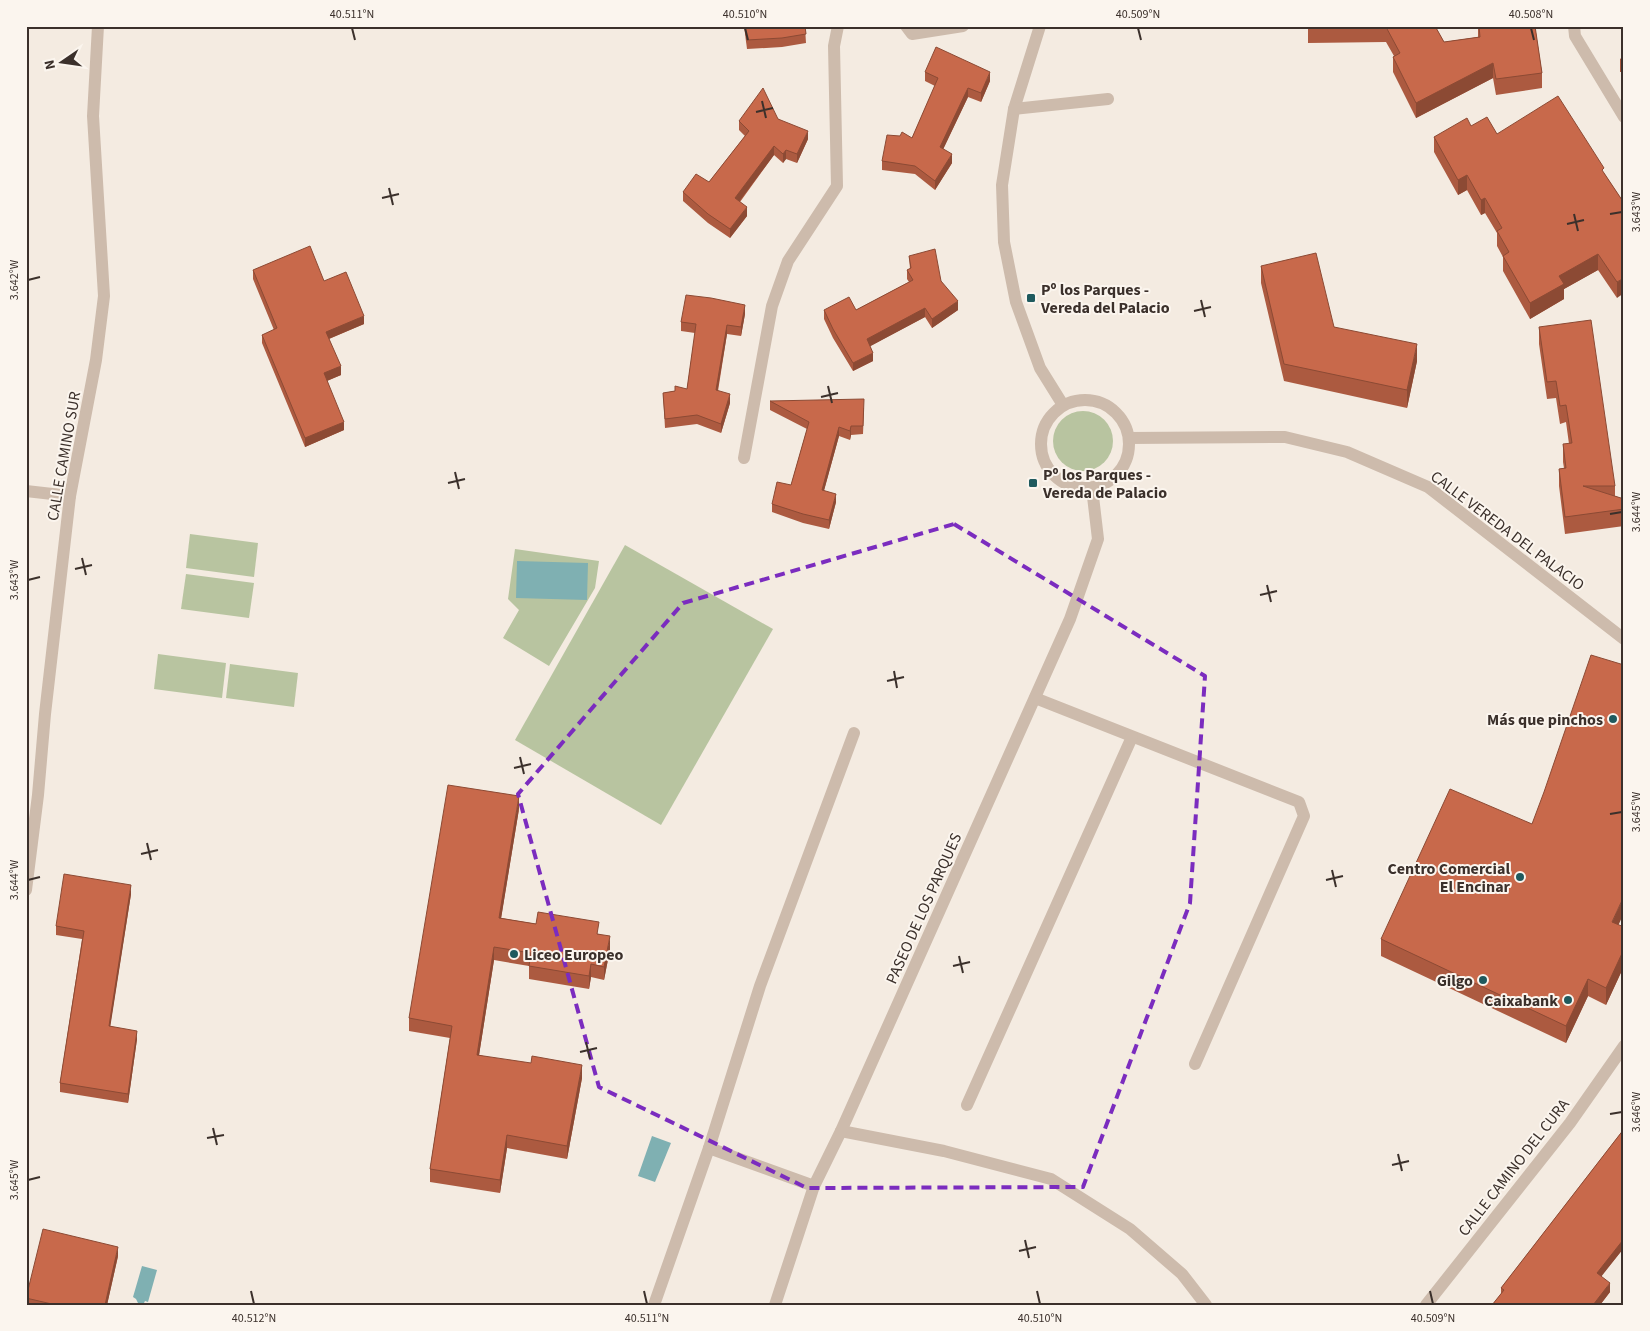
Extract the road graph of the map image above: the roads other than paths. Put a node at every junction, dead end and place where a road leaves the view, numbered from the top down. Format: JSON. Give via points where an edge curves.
{"nodes":[{"id":1,"x":98,"y":26,"type":"edge"},
{"id":2,"x":838,"y":26,"type":"edge"},
{"id":3,"x":906,"y":26,"type":"edge"},
{"id":4,"x":963,"y":26,"type":"edge"},
{"id":5,"x":1040,"y":26,"type":"edge"},
{"id":6,"x":1574,"y":26,"type":"edge"},
{"id":7,"x":1108,"y":99,"type":"dead end"},
{"id":8,"x":1014,"y":109,"type":"junction"},
{"id":9,"x":1624,"y":117,"type":"edge"},
{"id":10,"x":1063,"y":405,"type":"junction"},
{"id":11,"x":1129,"y":438,"type":"junction"},
{"id":12,"x":744,"y":458,"type":"dead end"},
{"id":13,"x":1092,"y":488,"type":"junction"},
{"id":14,"x":26,"y":491,"type":"edge"},
{"id":15,"x":70,"y":496,"type":"junction"},
{"id":16,"x":1624,"y":639,"type":"edge"},
{"id":17,"x":1035,"y":698,"type":"junction"},
{"id":18,"x":854,"y":733,"type":"dead end"},
{"id":19,"x":1132,"y":736,"type":"junction"},
{"id":20,"x":26,"y":890,"type":"edge"},
{"id":21,"x":1624,"y":1046,"type":"edge"},
{"id":22,"x":1195,"y":1064,"type":"dead end"},
{"id":23,"x":967,"y":1105,"type":"dead end"},
{"id":24,"x":842,"y":1131,"type":"junction"},
{"id":25,"x":709,"y":1148,"type":"junction"},
{"id":26,"x":814,"y":1186,"type":"junction"},
{"id":27,"x":654,"y":1305,"type":"edge"},
{"id":28,"x":775,"y":1305,"type":"edge"},
{"id":29,"x":1206,"y":1305,"type":"edge"},
{"id":30,"x":1426,"y":1305,"type":"edge"}],
"edges":[{"from":1,"to":15,"type":"street","name":"CALLE CAMINO SUR","via":[[93,116],[104,296],[96,360]]},
{"from":2,"to":12,"type":"street","via":[[834,46],[837,186],[788,261],[772,306]]},
{"from":3,"to":4,"type":"street","via":[[912,34]]},
{"from":5,"to":8,"type":"street"},
{"from":6,"to":9,"type":"street","via":[[1575,36]]},
{"from":7,"to":8,"type":"street"},
{"from":8,"to":10,"type":"street","via":[[1002,185],[1004,242],[1016,302],[1040,368]]},
{"from":10,"to":11,"type":"street","via":[[1076,400],[1105,404],[1125,425]]},
{"from":10,"to":13,"type":"street","via":[[1051,415],[1044,428],[1043,459],[1062,482]]},
{"from":11,"to":13,"type":"street","via":[[1124,465],[1116,476]]},
{"from":11,"to":16,"type":"street","name":"CALLE VEREDA DEL PALACIO","via":[[1285,438],[1347,452],[1428,487]]},
{"from":13,"to":17,"type":"street","name":"PASEO DE LOS PARQUES","via":[[1098,540],[1070,619]]},
{"from":14,"to":15,"type":"street"},
{"from":15,"to":20,"type":"street","name":"CALLE CAMINO SUR"},
{"from":17,"to":19,"type":"street"},
{"from":17,"to":24,"type":"street","name":"PASEO DE LOS PARQUES"},
{"from":18,"to":25,"type":"street","via":[[760,986]]},
{"from":19,"to":22,"type":"street","via":[[1299,802],[1304,816]]},
{"from":19,"to":23,"type":"street"},
{"from":21,"to":30,"type":"street","name":"CALLE CAMINO DEL CURA","via":[[1570,1123]]},
{"from":24,"to":26,"type":"street","name":"PASEO DE LOS PARQUES"},
{"from":24,"to":29,"type":"street","via":[[944,1151],[1051,1179],[1130,1229],[1182,1274]]},
{"from":25,"to":26,"type":"street"},
{"from":25,"to":27,"type":"street"},
{"from":26,"to":28,"type":"street","name":"PASEO DE LOS PARQUES"}]}
